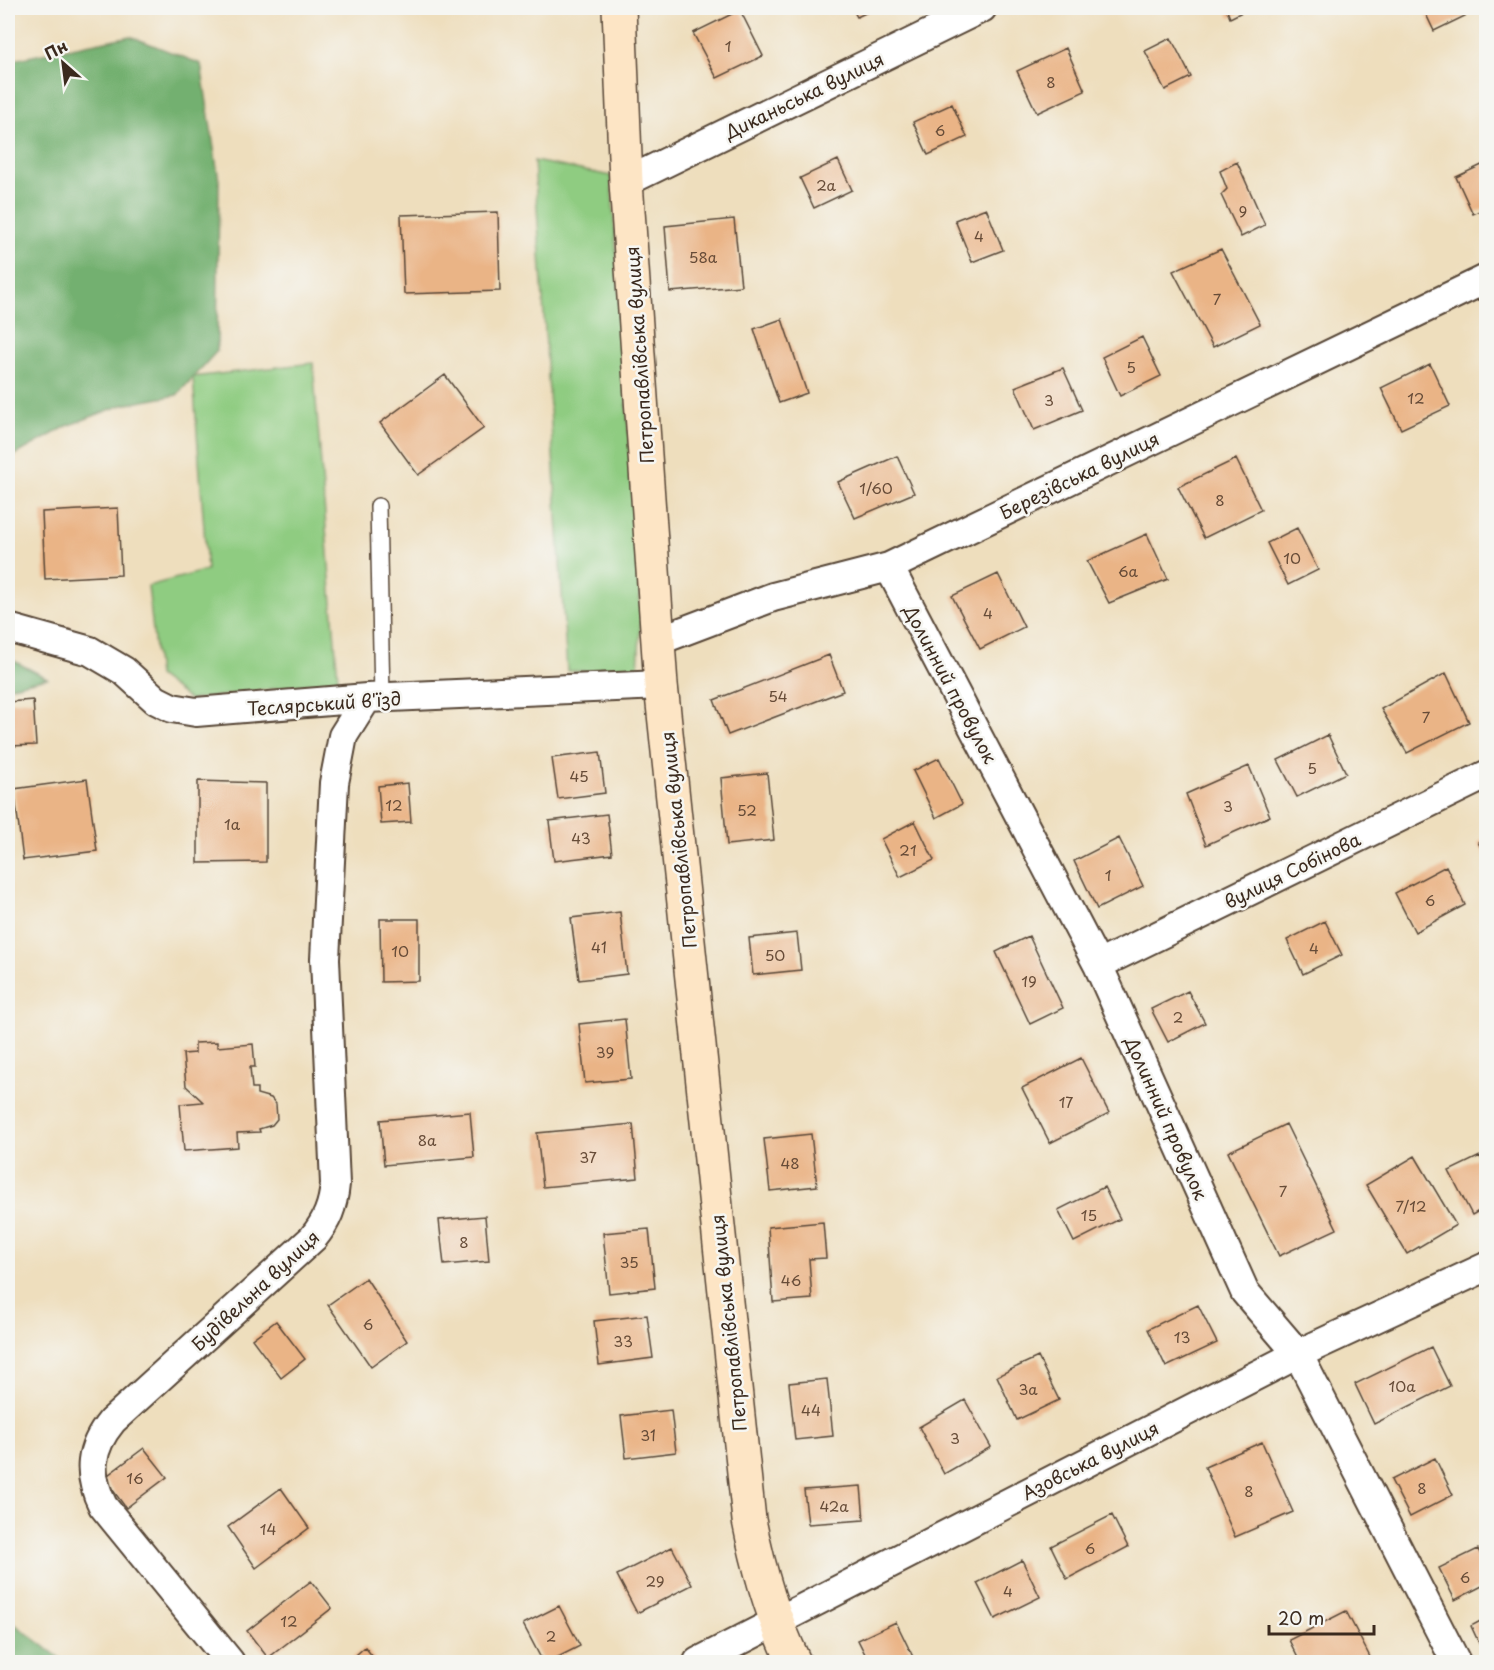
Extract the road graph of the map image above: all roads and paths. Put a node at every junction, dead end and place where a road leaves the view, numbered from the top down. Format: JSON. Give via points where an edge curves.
{"nodes":[{"id":1,"x":619,"y":8,"type":"edge"},
{"id":2,"x":982,"y":8,"type":"edge"},
{"id":3,"x":626,"y":182,"type":"junction"},
{"id":4,"x":1486,"y":279,"type":"edge"},
{"id":5,"x":378,"y":506,"type":"dead end"},
{"id":6,"x":889,"y":567,"type":"junction"},
{"id":7,"x":8,"y":628,"type":"edge"},
{"id":8,"x":660,"y":640,"type":"junction"},
{"id":9,"x":661,"y":685,"type":"junction"},
{"id":10,"x":375,"y":698,"type":"junction"},
{"id":11,"x":1486,"y":775,"type":"edge"},
{"id":12,"x":1098,"y":965,"type":"junction"},
{"id":13,"x":1486,"y":1267,"type":"edge"},
{"id":14,"x":1298,"y":1354,"type":"junction"},
{"id":15,"x":775,"y":1621,"type":"junction"},
{"id":16,"x":230,"y":1662,"type":"edge"},
{"id":17,"x":698,"y":1662,"type":"edge"},
{"id":18,"x":794,"y":1662,"type":"edge"},
{"id":19,"x":1456,"y":1662,"type":"edge"}],
"edges":[{"from":1,"to":3,"type":"street","name":"Петропавлівська вулиця"},
{"from":2,"to":3,"type":"street","name":"Диканьська вулиця"},
{"from":3,"to":8,"type":"street","name":"Петропавлівська вулиця"},
{"from":4,"to":6,"type":"street","name":"Березівська вулиця"},
{"from":5,"to":10,"type":"lane"},
{"from":6,"to":8,"type":"street","name":"Березівська вулиця","via":[[773,597]]},
{"from":6,"to":12,"type":"street","name":"Долинний провулок"},
{"from":7,"to":10,"type":"street","name":"Теслярський в'їзд","via":[[90,651],[172,708],[196,712]]},
{"from":8,"to":9,"type":"street","name":"Петропавлівська вулиця"},
{"from":9,"to":10,"type":"street","name":"Теслярський в'їзд"},
{"from":9,"to":15,"type":"street","name":"Петропавлівська вулиця","via":[[749,1520],[760,1575]]},
{"from":10,"to":16,"type":"street","name":"Будівельна вулиця","via":[[343,736],[334,783],[325,959],[333,1204],[326,1222],[313,1238],[112,1421],[93,1452],[91,1471],[103,1506]]},
{"from":11,"to":12,"type":"street","name":"вулиця Собінова"},
{"from":12,"to":14,"type":"street","name":"Долинний провулок","via":[[1245,1292]]},
{"from":13,"to":14,"type":"street","name":"Азовська вулиця"},
{"from":14,"to":15,"type":"street","name":"Азовська вулиця"},
{"from":14,"to":19,"type":"street","name":"Долинний провулок"},
{"from":15,"to":17,"type":"street","name":"Азовська вулиця"},
{"from":15,"to":18,"type":"street","name":"Петропавлівська вулиця"}]}
